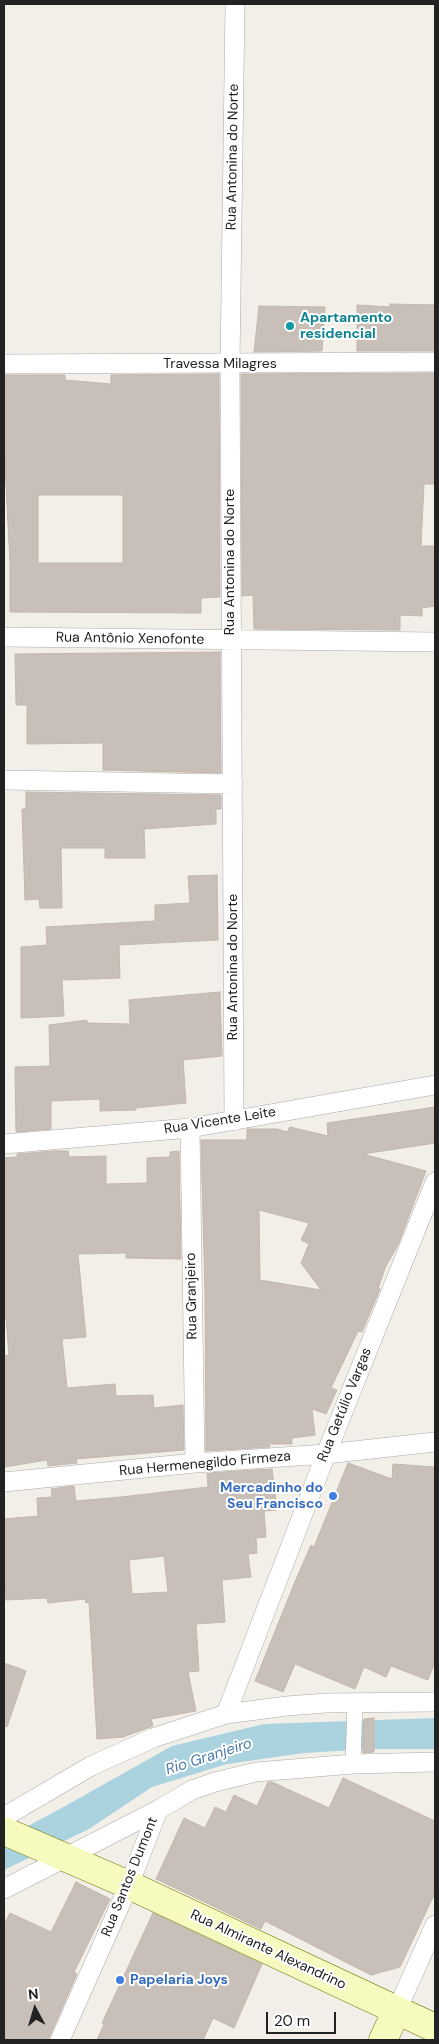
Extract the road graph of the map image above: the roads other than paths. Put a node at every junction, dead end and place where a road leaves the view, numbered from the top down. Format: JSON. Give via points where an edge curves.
{"nodes":[{"id":1,"x":235,"y":4,"type":"edge"},
{"id":2,"x":435,"y":362,"type":"edge"},
{"id":3,"x":4,"y":364,"type":"edge"},
{"id":4,"x":230,"y":364,"type":"junction"},
{"id":5,"x":4,"y":637,"type":"edge"},
{"id":6,"x":230,"y":641,"type":"junction"},
{"id":7,"x":435,"y":642,"type":"edge"},
{"id":8,"x":4,"y":780,"type":"edge"},
{"id":9,"x":233,"y":784,"type":"junction"},
{"id":10,"x":435,"y":1084,"type":"edge"},
{"id":11,"x":234,"y":1121,"type":"junction"},
{"id":12,"x":190,"y":1128,"type":"junction"},
{"id":13,"x":4,"y":1144,"type":"edge"},
{"id":14,"x":435,"y":1182,"type":"edge"},
{"id":15,"x":435,"y":1442,"type":"edge"},
{"id":16,"x":326,"y":1454,"type":"junction"},
{"id":17,"x":194,"y":1463,"type":"junction"},
{"id":18,"x":4,"y":1482,"type":"edge"},
{"id":19,"x":435,"y":1702,"type":"edge"},
{"id":20,"x":355,"y":1708,"type":"junction"},
{"id":21,"x":226,"y":1714,"type":"junction"},
{"id":22,"x":353,"y":1760,"type":"junction"},
{"id":23,"x":435,"y":1762,"type":"edge"},
{"id":24,"x":158,"y":1810,"type":"junction"},
{"id":25,"x":4,"y":1817,"type":"edge"},
{"id":26,"x":4,"y":1831,"type":"edge"},
{"id":27,"x":62,"y":1858,"type":"junction"},
{"id":28,"x":128,"y":1884,"type":"junction"},
{"id":29,"x":4,"y":1889,"type":"edge"},
{"id":30,"x":435,"y":1925,"type":"edge"},
{"id":31,"x":397,"y":2010,"type":"junction"},
{"id":32,"x":435,"y":2028,"type":"edge"},
{"id":33,"x":60,"y":2040,"type":"edge"},
{"id":34,"x":383,"y":2040,"type":"edge"}],
"edges":[{"from":1,"to":4,"type":"street","name":"Rua Antonina do Norte"},
{"from":2,"to":4,"type":"street","name":"Travessa Milagres"},
{"from":3,"to":4,"type":"street","name":"Travessa Milagres"},
{"from":4,"to":6,"type":"street","name":"Rua Antonina do Norte"},
{"from":5,"to":6,"type":"street","name":"Rua Antônio Xenofonte"},
{"from":6,"to":7,"type":"street","name":"Rua Antônio Xenofonte"},
{"from":6,"to":9,"type":"street","name":"Rua Antonina do Norte"},
{"from":8,"to":9,"type":"street"},
{"from":9,"to":11,"type":"street","name":"Rua Antonina do Norte"},
{"from":10,"to":11,"type":"street","name":"Rua Vicente Leite"},
{"from":11,"to":12,"type":"street","name":"Rua Vicente Leite"},
{"from":12,"to":13,"type":"street","name":"Rua Vicente Leite"},
{"from":12,"to":17,"type":"street","name":"Rua Granjeiro"},
{"from":14,"to":16,"type":"street","name":"Rua Getúlio Vargas"},
{"from":15,"to":16,"type":"street","name":"Rua Hermenegildo Firmeza"},
{"from":16,"to":17,"type":"street","name":"Rua Hermenegildo Firmeza"},
{"from":16,"to":21,"type":"street","name":"Rua Getúlio Vargas"},
{"from":17,"to":18,"type":"street","name":"Rua Hermenegildo Firmeza"},
{"from":19,"to":20,"type":"street"},
{"from":20,"to":21,"type":"street","via":[[287,1706]]},
{"from":20,"to":22,"type":"street"},
{"from":21,"to":25,"type":"street","via":[[153,1738],[99,1762]]},
{"from":22,"to":23,"type":"street","name":"Rua Santos Dumont"},
{"from":22,"to":24,"type":"street","name":"Rua Santos Dumont","via":[[256,1772],[215,1782],[192,1790]]},
{"from":24,"to":27,"type":"street"},
{"from":24,"to":28,"type":"street","name":"Rua Santos Dumont"},
{"from":26,"to":27,"type":"main road","name":"Rua Almirante Alexandrino"},
{"from":27,"to":28,"type":"main road","name":"Rua Almirante Alexandrino"},
{"from":27,"to":29,"type":"street"},
{"from":28,"to":31,"type":"main road","name":"Rua Almirante Alexandrino"},
{"from":28,"to":33,"type":"street","name":"Rua Santos Dumont"},
{"from":30,"to":31,"type":"street"},
{"from":31,"to":32,"type":"main road","name":"Rua Almirante Alexandrino"},
{"from":31,"to":34,"type":"main road"}]}
